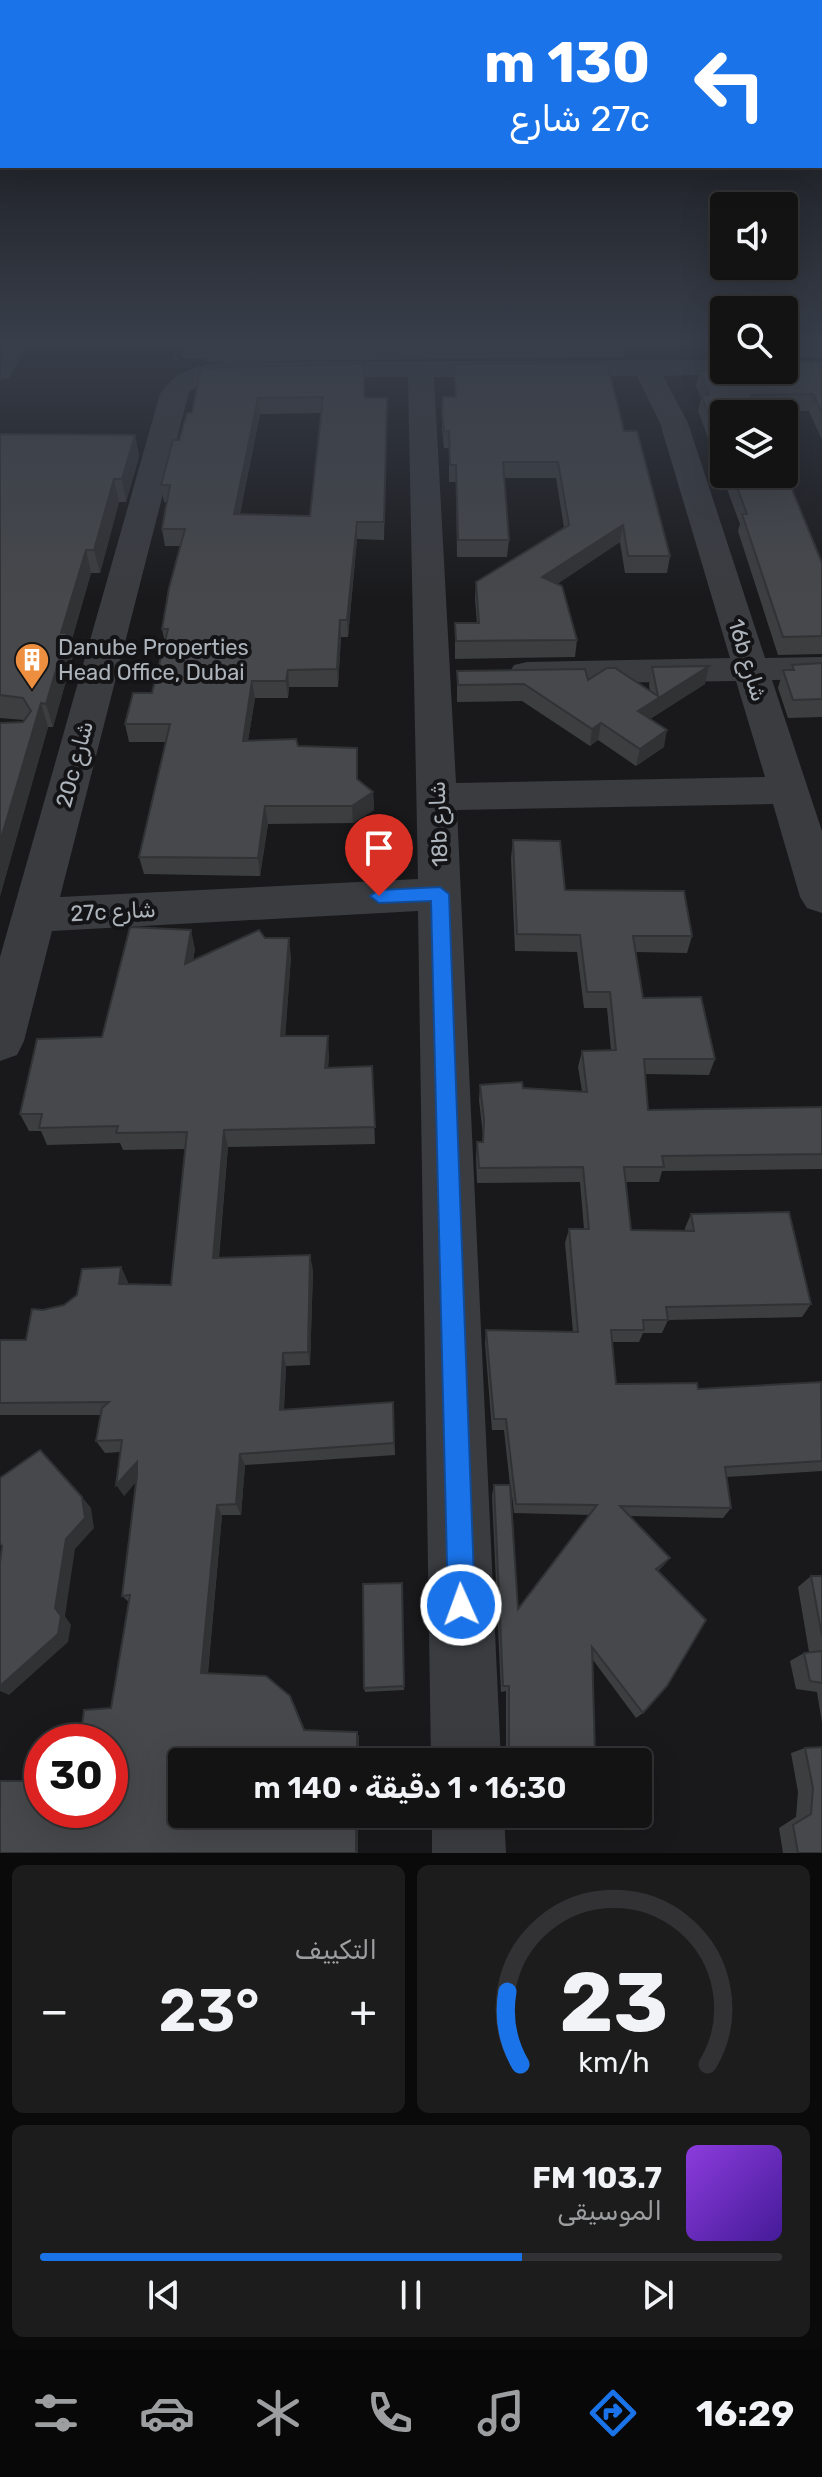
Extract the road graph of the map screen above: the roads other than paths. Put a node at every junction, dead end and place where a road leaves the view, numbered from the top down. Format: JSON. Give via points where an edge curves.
{"nodes":[{"id":1,"x":165,"y":427,"type":"edge"},
{"id":2,"x":433,"y":427,"type":"edge"},
{"id":3,"x":675,"y":427,"type":"edge"},
{"id":4,"x":822,"y":668,"type":"edge"},
{"id":5,"x":751,"y":670,"type":"junction"},
{"id":6,"x":465,"y":673,"type":"junction"},
{"id":7,"x":788,"y":790,"type":"junction"},
{"id":8,"x":437,"y":797,"type":"junction"},
{"id":9,"x":822,"y":897,"type":"edge"},
{"id":10,"x":36,"y":904,"type":"junction"},
{"id":11,"x":440,"y":904,"type":"junction"},
{"id":12,"x":0,"y":1041,"type":"edge"},
{"id":13,"x":466,"y":1748,"type":"edge"},
{"id":14,"x":468,"y":1828,"type":"edge"},
{"id":15,"x":469,"y":1853,"type":"edge"}],
"edges":[{"from":1,"to":10,"type":"street","name":"20c شارع"},
{"from":2,"to":6,"type":"street","name":"18b شارع"},
{"from":3,"to":5,"type":"street","name":"16b شارع"},
{"from":4,"to":5,"type":"street"},
{"from":5,"to":6,"type":"street"},
{"from":5,"to":7,"type":"street","name":"16b شارع"},
{"from":6,"to":8,"type":"street","name":"18b شارع"},
{"from":7,"to":8,"type":"street"},
{"from":7,"to":9,"type":"street","name":"16b شارع"},
{"from":8,"to":11,"type":"street","name":"18b شارع"},
{"from":10,"to":11,"type":"street","name":"27c شارع"},
{"from":10,"to":12,"type":"street","name":"20c شارع"},
{"from":11,"to":13,"type":"street","name":"18b شارع"},
{"from":14,"to":15,"type":"street"}]}
